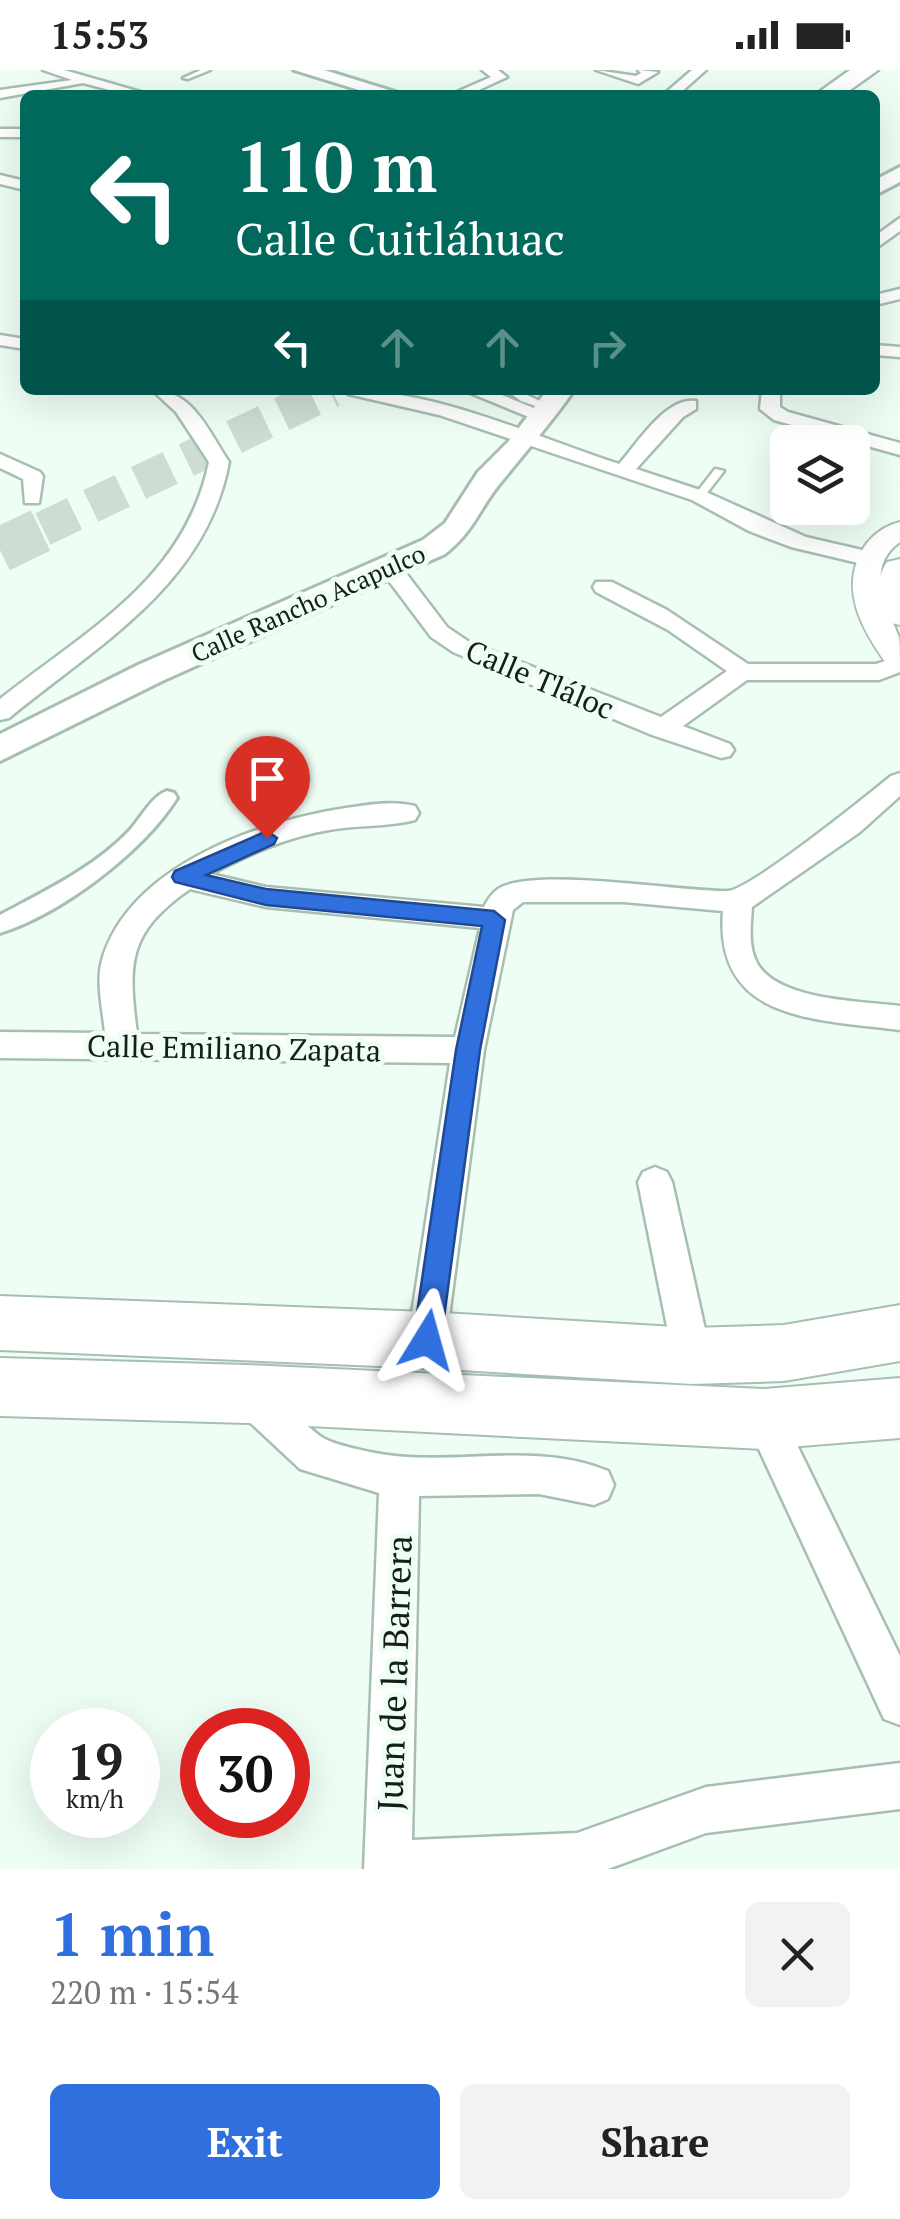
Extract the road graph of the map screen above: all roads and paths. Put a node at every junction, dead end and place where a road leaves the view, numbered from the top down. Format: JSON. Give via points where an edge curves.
{"nodes":[{"id":1,"x":48,"y":70,"type":"edge"},
{"id":2,"x":207,"y":70,"type":"edge"},
{"id":3,"x":303,"y":70,"type":"edge"},
{"id":4,"x":488,"y":70,"type":"edge"},
{"id":5,"x":602,"y":70,"type":"edge"},
{"id":6,"x":644,"y":70,"type":"edge"},
{"id":7,"x":700,"y":70,"type":"edge"},
{"id":8,"x":830,"y":70,"type":"edge"},
{"id":9,"x":849,"y":70,"type":"edge"},
{"id":10,"x":866,"y":70,"type":"edge"},
{"id":11,"x":186,"y":78,"type":"dead end"},
{"id":12,"x":95,"y":82,"type":"junction"},
{"id":13,"x":32,"y":90,"type":"edge"},
{"id":14,"x":125,"y":90,"type":"edge"},
{"id":15,"x":377,"y":90,"type":"edge"},
{"id":16,"x":468,"y":90,"type":"edge"},
{"id":17,"x":676,"y":90,"type":"edge"},
{"id":18,"x":808,"y":90,"type":"edge"},
{"id":19,"x":819,"y":90,"type":"edge"},
{"id":20,"x":835,"y":90,"type":"edge"},
{"id":21,"x":900,"y":223,"type":"edge"},
{"id":22,"x":880,"y":240,"type":"edge"},
{"id":23,"x":167,"y":395,"type":"edge"},
{"id":24,"x":377,"y":395,"type":"edge"},
{"id":25,"x":487,"y":395,"type":"edge"},
{"id":26,"x":518,"y":395,"type":"edge"},
{"id":27,"x":771,"y":395,"type":"edge"},
{"id":28,"x":690,"y":404,"type":"dead end"},
{"id":29,"x":543,"y":413,"type":"edge"},
{"id":30,"x":900,"y":449,"type":"edge"},
{"id":31,"x":0,"y":460,"type":"edge"},
{"id":32,"x":624,"y":471,"type":"junction"},
{"id":33,"x":719,"y":471,"type":"dead end"},
{"id":34,"x":700,"y":496,"type":"junction"},
{"id":35,"x":32,"y":499,"type":"dead end"},
{"id":36,"x":900,"y":530,"type":"edge"},
{"id":37,"x":886,"y":564,"type":"edge"},
{"id":38,"x":391,"y":569,"type":"junction"},
{"id":39,"x":604,"y":587,"type":"dead end"},
{"id":40,"x":900,"y":614,"type":"edge"},
{"id":41,"x":900,"y":661,"type":"edge"},
{"id":42,"x":742,"y":672,"type":"junction"},
{"id":43,"x":0,"y":712,"type":"edge"},
{"id":44,"x":662,"y":730,"type":"junction"},
{"id":45,"x":0,"y":750,"type":"edge"},
{"id":46,"x":721,"y":750,"type":"dead end"},
{"id":47,"x":900,"y":782,"type":"edge"},
{"id":48,"x":167,"y":798,"type":"dead end"},
{"id":49,"x":405,"y":813,"type":"dead end"},
{"id":50,"x":182,"y":877,"type":"junction"},
{"id":51,"x":738,"y":902,"type":"junction"},
{"id":52,"x":501,"y":908,"type":"junction"},
{"id":53,"x":0,"y":926,"type":"edge"},
{"id":54,"x":900,"y":1018,"type":"edge"},
{"id":55,"x":0,"y":1046,"type":"edge"},
{"id":56,"x":122,"y":1046,"type":"junction"},
{"id":57,"x":468,"y":1050,"type":"junction"},
{"id":58,"x":654,"y":1182,"type":"dead end"},
{"id":59,"x":0,"y":1323,"type":"edge"},
{"id":60,"x":900,"y":1334,"type":"edge"},
{"id":61,"x":427,"y":1340,"type":"junction"},
{"id":62,"x":692,"y":1356,"type":"junction"},
{"id":63,"x":0,"y":1387,"type":"edge"},
{"id":64,"x":247,"y":1394,"type":"junction"},
{"id":65,"x":900,"y":1408,"type":"edge"},
{"id":66,"x":764,"y":1419,"type":"junction"},
{"id":67,"x":399,"y":1477,"type":"junction"},
{"id":68,"x":594,"y":1485,"type":"dead end"},
{"id":69,"x":900,"y":1703,"type":"edge"},
{"id":70,"x":900,"y":1786,"type":"edge"},
{"id":71,"x":388,"y":1867,"type":"edge"}],
"edges":[{"from":1,"to":12,"type":"street"},
{"from":2,"to":11,"type":"lane"},
{"from":3,"to":15,"type":"main road"},
{"from":4,"to":16,"type":"street","via":[[501,77]]},
{"from":5,"to":6,"type":"street","via":[[638,80],[652,72]]},
{"from":7,"to":17,"type":"street"},
{"from":8,"to":18,"type":"highway"},
{"from":9,"to":19,"type":"highway"},
{"from":10,"to":20,"type":"highway"},
{"from":12,"to":13,"type":"street"},
{"from":12,"to":14,"type":"street"},
{"from":21,"to":22,"type":"street"},
{"from":23,"to":43,"type":"street","via":[[219,462],[184,557]]},
{"from":24,"to":29,"type":"street","via":[[446,411]]},
{"from":25,"to":29,"type":"street"},
{"from":26,"to":29,"type":"lane"},
{"from":27,"to":30,"type":"street","via":[[770,408],[800,424]]},
{"from":28,"to":32,"type":"street"},
{"from":29,"to":32,"type":"street"},
{"from":29,"to":38,"type":"main road","name":"Calle Rancho Acapulco","via":[[488,478],[457,529]]},
{"from":31,"to":35,"type":"street","via":[[33,476]]},
{"from":32,"to":34,"type":"street"},
{"from":33,"to":34,"type":"lane"},
{"from":34,"to":37,"type":"street","via":[[799,542]]},
{"from":36,"to":37,"type":"street"},
{"from":37,"to":40,"type":"main road"},
{"from":37,"to":41,"type":"street","via":[[864,588],[880,636]]},
{"from":38,"to":44,"type":"street","name":"Calle Tláloc","via":[[439,632],[462,647]]},
{"from":38,"to":45,"type":"main road","name":"Calle Rancho Acapulco","via":[[150,673]]},
{"from":39,"to":42,"type":"street","via":[[678,623]]},
{"from":41,"to":42,"type":"street","via":[[878,672]]},
{"from":42,"to":44,"type":"street"},
{"from":44,"to":46,"type":"street","name":"Calle Tláloc"},
{"from":47,"to":51,"type":"street"},
{"from":48,"to":53,"type":"street","via":[[138,839]]},
{"from":49,"to":50,"type":"street","via":[[365,812],[300,825]]},
{"from":50,"to":52,"type":"street","via":[[266,897]]},
{"from":50,"to":56,"type":"street","via":[[132,925],[116,959]]},
{"from":51,"to":52,"type":"street","via":[[624,892]]},
{"from":51,"to":54,"type":"street","via":[[739,960],[755,981],[781,999]]},
{"from":52,"to":57,"type":"street"},
{"from":55,"to":56,"type":"street","name":"Calle Emiliano Zapata"},
{"from":56,"to":57,"type":"street","name":"Calle Emiliano Zapata"},
{"from":57,"to":61,"type":"street"},
{"from":58,"to":62,"type":"street"},
{"from":59,"to":61,"type":"main road"},
{"from":60,"to":62,"type":"main road","via":[[784,1353]]},
{"from":61,"to":62,"type":"main road"},
{"from":63,"to":64,"type":"main road"},
{"from":64,"to":66,"type":"main road"},
{"from":64,"to":67,"type":"street","via":[[314,1455]]},
{"from":65,"to":66,"type":"main road"},
{"from":66,"to":69,"type":"street"},
{"from":67,"to":68,"type":"street","via":[[539,1474]]},
{"from":67,"to":71,"type":"street","name":"Juan de la Barrera"},
{"from":70,"to":71,"type":"street","via":[[706,1810],[577,1857]]}]}
